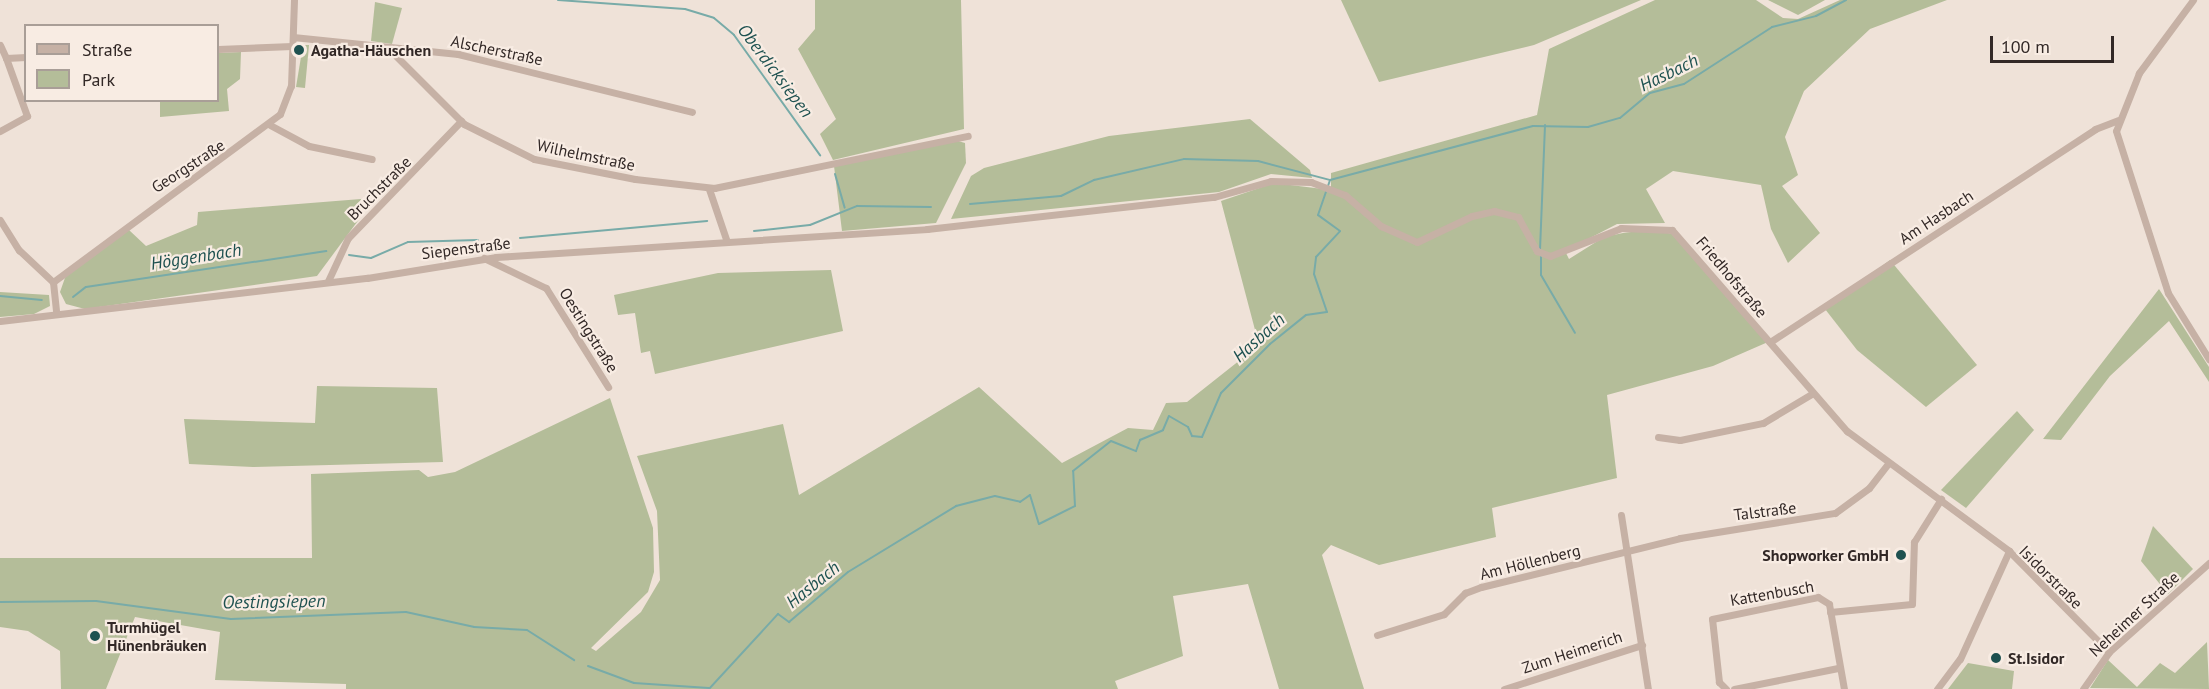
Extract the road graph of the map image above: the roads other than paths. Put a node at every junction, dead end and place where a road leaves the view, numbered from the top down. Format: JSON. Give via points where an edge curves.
{"nodes":[{"id":1,"x":294,"y":0,"type":"edge"},
{"id":2,"x":2193,"y":0,"type":"edge"},
{"id":3,"x":293,"y":37,"type":"junction"},
{"id":4,"x":0,"y":45,"type":"edge"},
{"id":5,"x":292,"y":46,"type":"junction"},
{"id":6,"x":219,"y":49,"type":"edge"},
{"id":7,"x":389,"y":49,"type":"junction"},
{"id":8,"x":24,"y":57,"type":"edge"},
{"id":9,"x":6,"y":58,"type":"junction"},
{"id":10,"x":692,"y":112,"type":"dead end"},
{"id":11,"x":2118,"y":120,"type":"junction"},
{"id":12,"x":461,"y":121,"type":"junction"},
{"id":13,"x":270,"y":125,"type":"junction"},
{"id":14,"x":0,"y":130,"type":"edge"},
{"id":15,"x":968,"y":136,"type":"dead end"},
{"id":16,"x":372,"y":159,"type":"dead end"},
{"id":17,"x":709,"y":189,"type":"junction"},
{"id":18,"x":0,"y":220,"type":"edge"},
{"id":19,"x":1392,"y":233,"type":"joint"},
{"id":20,"x":727,"y":242,"type":"junction"},
{"id":21,"x":484,"y":258,"type":"junction"},
{"id":22,"x":328,"y":281,"type":"junction"},
{"id":23,"x":53,"y":282,"type":"junction"},
{"id":24,"x":56,"y":311,"type":"junction"},
{"id":25,"x":0,"y":321,"type":"edge"},
{"id":26,"x":1770,"y":342,"type":"junction"},
{"id":27,"x":2209,"y":359,"type":"edge"},
{"id":28,"x":608,"y":387,"type":"dead end"},
{"id":29,"x":1813,"y":393,"type":"junction"},
{"id":30,"x":1658,"y":437,"type":"dead end"},
{"id":31,"x":1887,"y":465,"type":"junction"},
{"id":32,"x":1941,"y":499,"type":"junction"},
{"id":33,"x":1621,"y":515,"type":"dead end"},
{"id":34,"x":2008,"y":551,"type":"junction"},
{"id":35,"x":1629,"y":553,"type":"junction"},
{"id":36,"x":2209,"y":563,"type":"edge"},
{"id":37,"x":1830,"y":612,"type":"junction"},
{"id":38,"x":1377,"y":635,"type":"dead end"},
{"id":39,"x":1642,"y":645,"type":"junction"},
{"id":40,"x":2109,"y":652,"type":"junction"},
{"id":41,"x":1838,"y":668,"type":"junction"},
{"id":42,"x":1519,"y":686,"type":"edge"},
{"id":43,"x":1504,"y":689,"type":"edge"},
{"id":44,"x":1648,"y":689,"type":"edge"},
{"id":45,"x":1726,"y":689,"type":"edge"},
{"id":46,"x":1734,"y":689,"type":"edge"},
{"id":47,"x":1844,"y":689,"type":"edge"},
{"id":48,"x":1937,"y":689,"type":"edge"},
{"id":49,"x":2083,"y":689,"type":"edge"}],
"edges":[{"from":1,"to":3,"type":"street","name":"Georgstraße"},
{"from":2,"to":11,"type":"street","via":[[2139,73]]},
{"from":3,"to":5,"type":"street","name":"Georgstraße"},
{"from":3,"to":7,"type":"street","name":"Alscherstraße"},
{"from":4,"to":9,"type":"street"},
{"from":5,"to":6,"type":"street"},
{"from":5,"to":13,"type":"street","name":"Georgstraße","via":[[290,94]]},
{"from":7,"to":10,"type":"street","name":"Alscherstraße","via":[[413,48],[498,62]]},
{"from":7,"to":12,"type":"street","name":"Wilhelmstraße","via":[[447,101]]},
{"from":8,"to":9,"type":"street"},
{"from":9,"to":14,"type":"street","via":[[27,116]]},
{"from":11,"to":26,"type":"street","name":"Am Hasbach","via":[[2095,129]]},
{"from":11,"to":27,"type":"street","via":[[2117,142],[2160,274]]},
{"from":12,"to":17,"type":"street","name":"Wilhelmstraße","via":[[543,162]]},
{"from":12,"to":22,"type":"street","name":"Bruchstraße","via":[[348,238]]},
{"from":13,"to":16,"type":"street","via":[[309,146]]},
{"from":13,"to":23,"type":"street","name":"Georgstraße"},
{"from":15,"to":17,"type":"street","name":"Wilhelmstraße"},
{"from":17,"to":20,"type":"street"},
{"from":18,"to":23,"type":"street","via":[[19,250]]},
{"from":19,"to":20,"type":"street","name":"Siepenstraße","via":[[1332,188],[1271,181],[1214,197],[939,228]]},
{"from":19,"to":26,"type":"street","name":"Friedhofstraße","via":[[1426,242],[1472,216],[1509,212],[1521,222],[1537,251],[1555,256],[1621,228],[1667,228]]},
{"from":20,"to":21,"type":"street","name":"Siepenstraße"},
{"from":21,"to":22,"type":"street","name":"Siepenstraße"},
{"from":21,"to":28,"type":"street","name":"Oestingstraße","via":[[546,288]]},
{"from":22,"to":24,"type":"street","name":"Siepenstraße"},
{"from":23,"to":24,"type":"street"},
{"from":24,"to":25,"type":"street","name":"Siepenstraße"},
{"from":26,"to":29,"type":"street","name":"Friedhofstraße"},
{"from":29,"to":30,"type":"street","via":[[1763,423],[1680,440]]},
{"from":29,"to":31,"type":"street","name":"Friedhofstraße"},
{"from":31,"to":32,"type":"street","name":"Friedhofstraße"},
{"from":31,"to":35,"type":"street","name":"Talstraße","via":[[1861,496],[1835,513],[1725,529]]},
{"from":32,"to":34,"type":"street","name":"Friedhofstraße"},
{"from":32,"to":37,"type":"street","name":"Kattenbusch","via":[[1914,542],[1912,604]]},
{"from":33,"to":35,"type":"street"},
{"from":34,"to":40,"type":"street","name":"Isidorstraße"},
{"from":34,"to":48,"type":"street","name":"Isidorstraße","via":[[1960,659]]},
{"from":35,"to":38,"type":"street","name":"Am Höllenberg","via":[[1481,587],[1465,593],[1444,614]]},
{"from":35,"to":39,"type":"street"},
{"from":36,"to":40,"type":"street","name":"Neheimer Straße"},
{"from":37,"to":41,"type":"street","name":"Kattenbusch"},
{"from":37,"to":45,"type":"street","name":"Kattenbusch","via":[[1827,601],[1818,597],[1712,619],[1719,682]]},
{"from":39,"to":42,"type":"street","name":"Zum Heimerich"},
{"from":39,"to":44,"type":"street","name":"Zum Heimerich"},
{"from":40,"to":49,"type":"street","name":"Neheimer Straße"},
{"from":41,"to":46,"type":"street"},
{"from":41,"to":47,"type":"street","name":"Kattenbusch"},
{"from":42,"to":43,"type":"street","name":"Zum Heimerich"}]}
